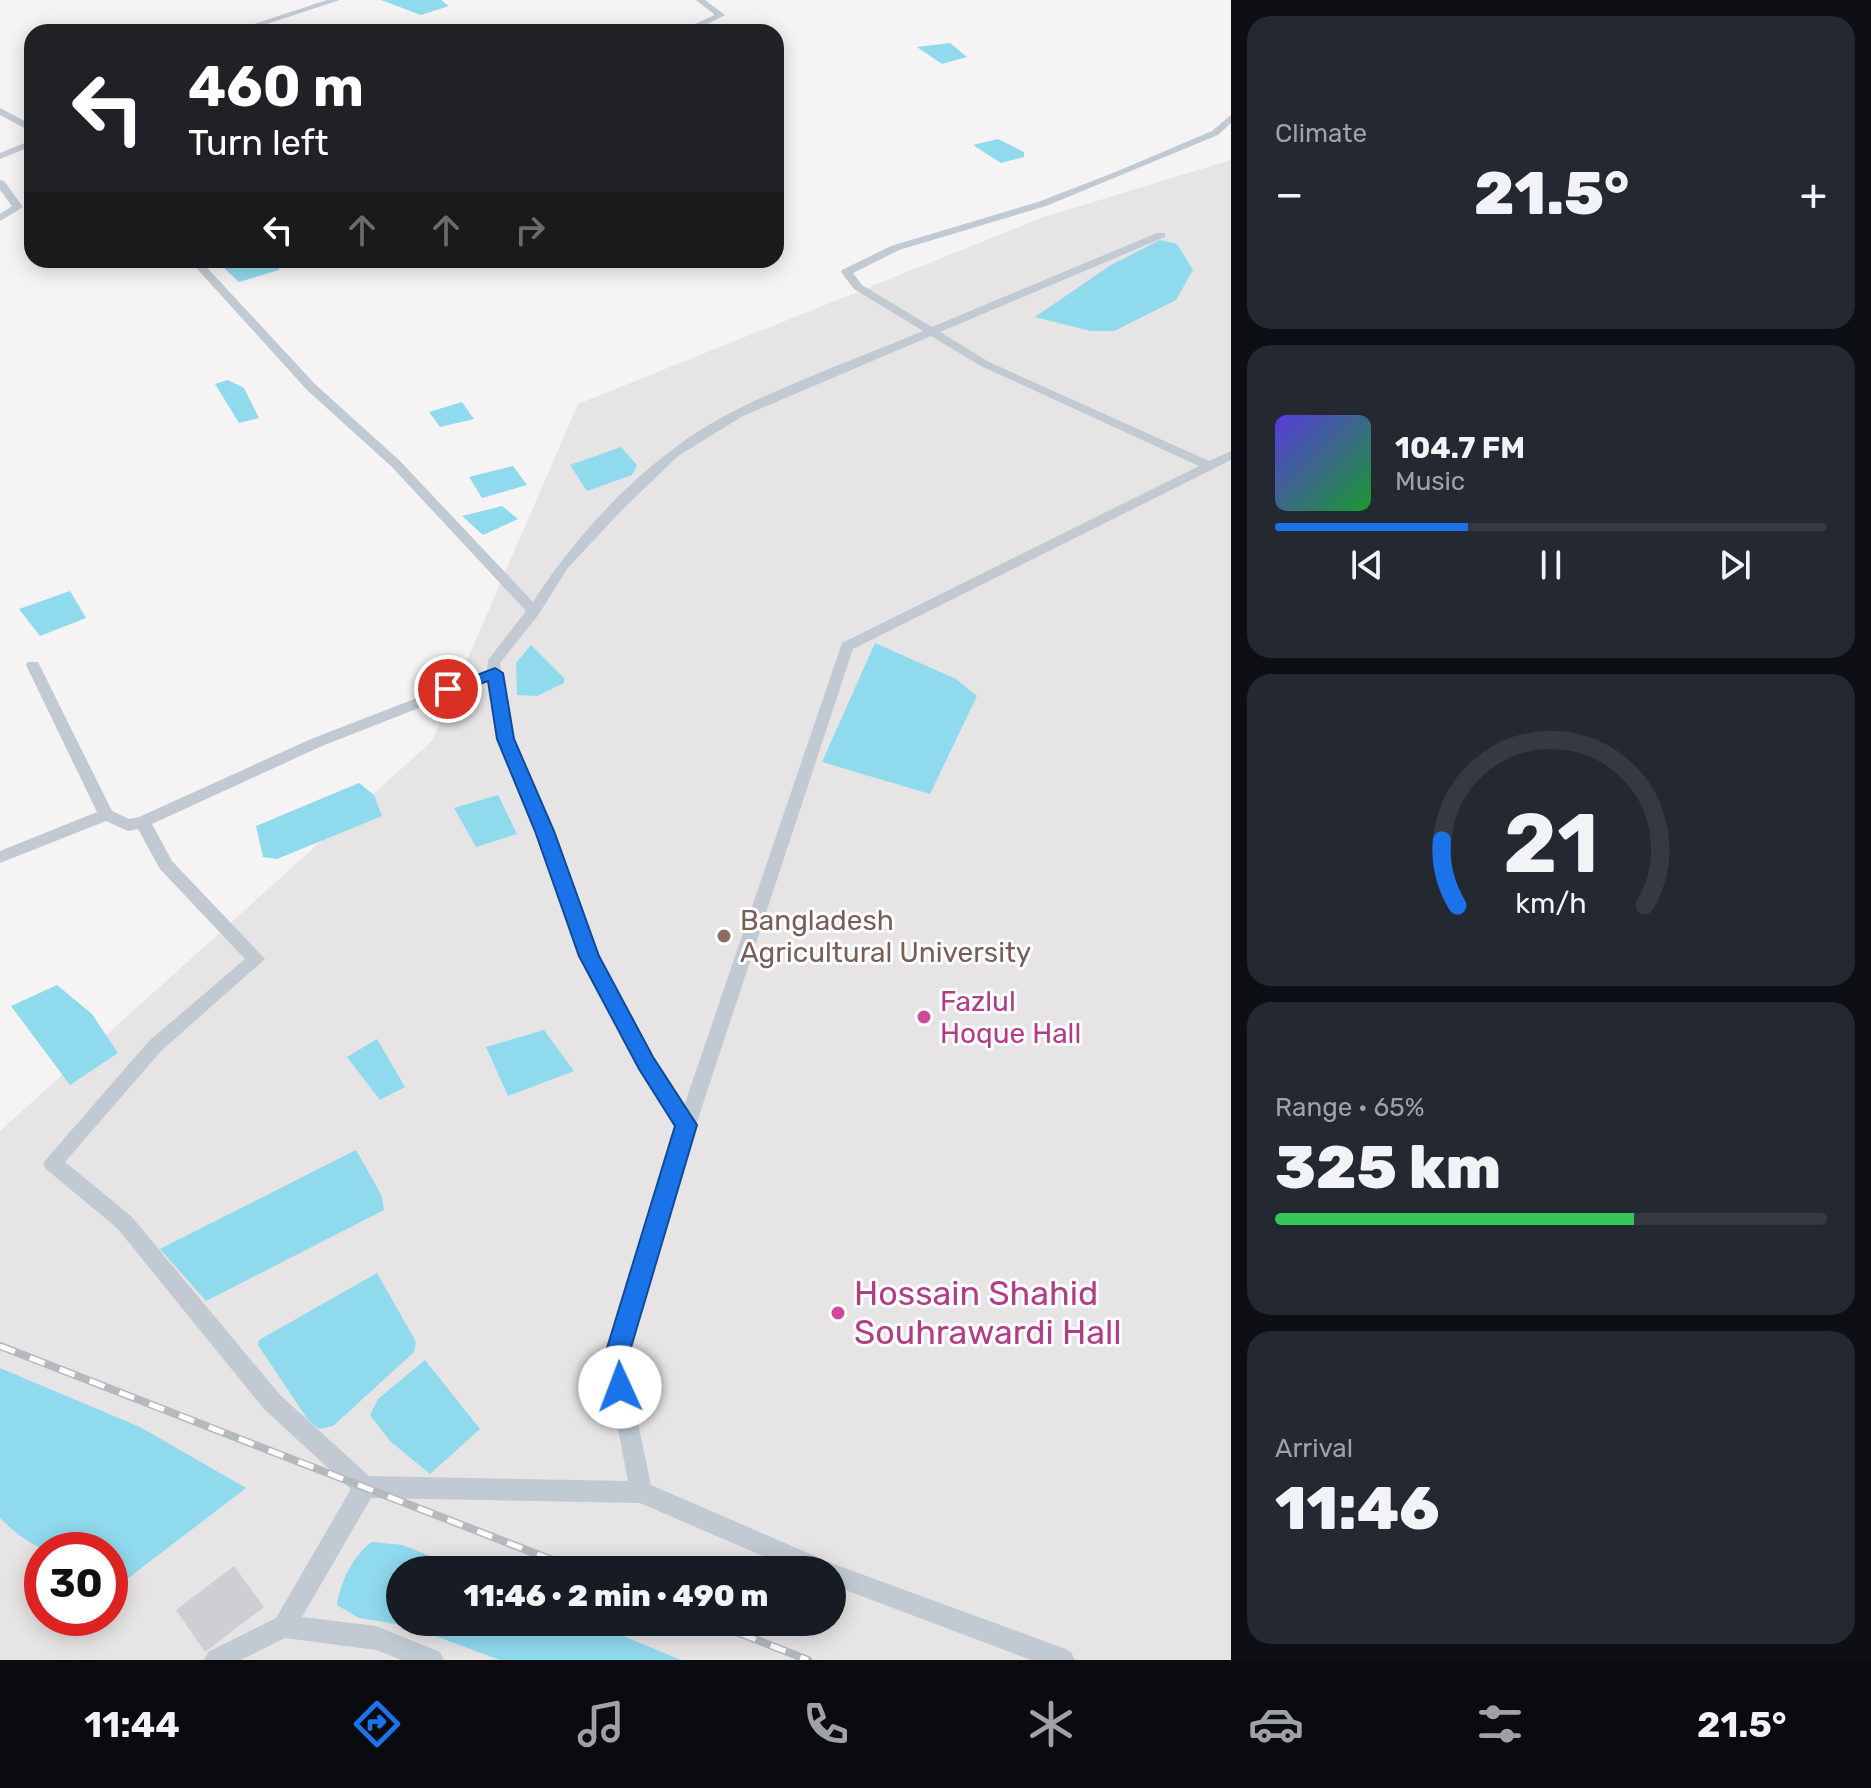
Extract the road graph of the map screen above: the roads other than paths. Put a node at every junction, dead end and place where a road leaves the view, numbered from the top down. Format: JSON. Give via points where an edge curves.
{"nodes":[{"id":1,"x":336,"y":0,"type":"edge"},
{"id":2,"x":700,"y":0,"type":"edge"},
{"id":3,"x":260,"y":24,"type":"edge"},
{"id":4,"x":702,"y":24,"type":"edge"},
{"id":5,"x":0,"y":111,"type":"edge"},
{"id":6,"x":1231,"y":118,"type":"edge"},
{"id":7,"x":24,"y":124,"type":"edge"},
{"id":8,"x":24,"y":146,"type":"edge"},
{"id":9,"x":0,"y":156,"type":"edge"},
{"id":10,"x":0,"y":183,"type":"edge"},
{"id":11,"x":0,"y":218,"type":"edge"},
{"id":12,"x":1161,"y":235,"type":"dead end"},
{"id":13,"x":201,"y":268,"type":"edge"},
{"id":14,"x":934,"y":332,"type":"junction"},
{"id":15,"x":1231,"y":455,"type":"edge"},
{"id":16,"x":1209,"y":466,"type":"junction"},
{"id":17,"x":534,"y":611,"type":"junction"},
{"id":18,"x":33,"y":665,"type":"dead end"},
{"id":19,"x":495,"y":673,"type":"junction"},
{"id":20,"x":106,"y":815,"type":"junction"},
{"id":21,"x":143,"y":822,"type":"junction"},
{"id":22,"x":0,"y":857,"type":"edge"},
{"id":23,"x":686,"y":1125,"type":"junction"},
{"id":24,"x":365,"y":1487,"type":"junction"},
{"id":25,"x":641,"y":1492,"type":"junction"},
{"id":26,"x":790,"y":1556,"type":"edge"},
{"id":27,"x":846,"y":1579,"type":"edge"},
{"id":28,"x":284,"y":1626,"type":"junction"},
{"id":29,"x":216,"y":1660,"type":"edge"},
{"id":30,"x":432,"y":1660,"type":"edge"},
{"id":31,"x":1063,"y":1660,"type":"edge"}],
"edges":[{"from":1,"to":3,"type":"street"},
{"from":2,"to":4,"type":"street","via":[[721,15]]},
{"from":5,"to":7,"type":"street"},
{"from":6,"to":14,"type":"street","via":[[1215,133],[1104,180],[895,248],[848,269],[847,276],[858,287]]},
{"from":8,"to":9,"type":"street"},
{"from":10,"to":11,"type":"street","via":[[18,207]]},
{"from":12,"to":14,"type":"street"},
{"from":13,"to":17,"type":"street","via":[[311,387],[396,464]]},
{"from":14,"to":16,"type":"street","via":[[985,364]]},
{"from":14,"to":17,"type":"street","via":[[739,413],[674,453],[562,567]]},
{"from":15,"to":16,"type":"street"},
{"from":16,"to":23,"type":"street","via":[[847,646]]},
{"from":17,"to":19,"type":"street","via":[[493,663]]},
{"from":18,"to":20,"type":"street"},
{"from":19,"to":21,"type":"street","via":[[249,770]]},
{"from":19,"to":23,"type":"street","via":[[505,739],[589,956]]},
{"from":20,"to":21,"type":"street","via":[[128,825]]},
{"from":20,"to":22,"type":"street"},
{"from":21,"to":24,"type":"street","via":[[166,865],[256,959],[155,1046],[53,1163],[124,1222],[272,1402]]},
{"from":23,"to":25,"type":"street","via":[[615,1361]]},
{"from":24,"to":25,"type":"street"},
{"from":24,"to":28,"type":"street"},
{"from":25,"to":26,"type":"street"},
{"from":27,"to":31,"type":"street"},
{"from":28,"to":29,"type":"street"},
{"from":28,"to":30,"type":"street","via":[[376,1638]]}]}
